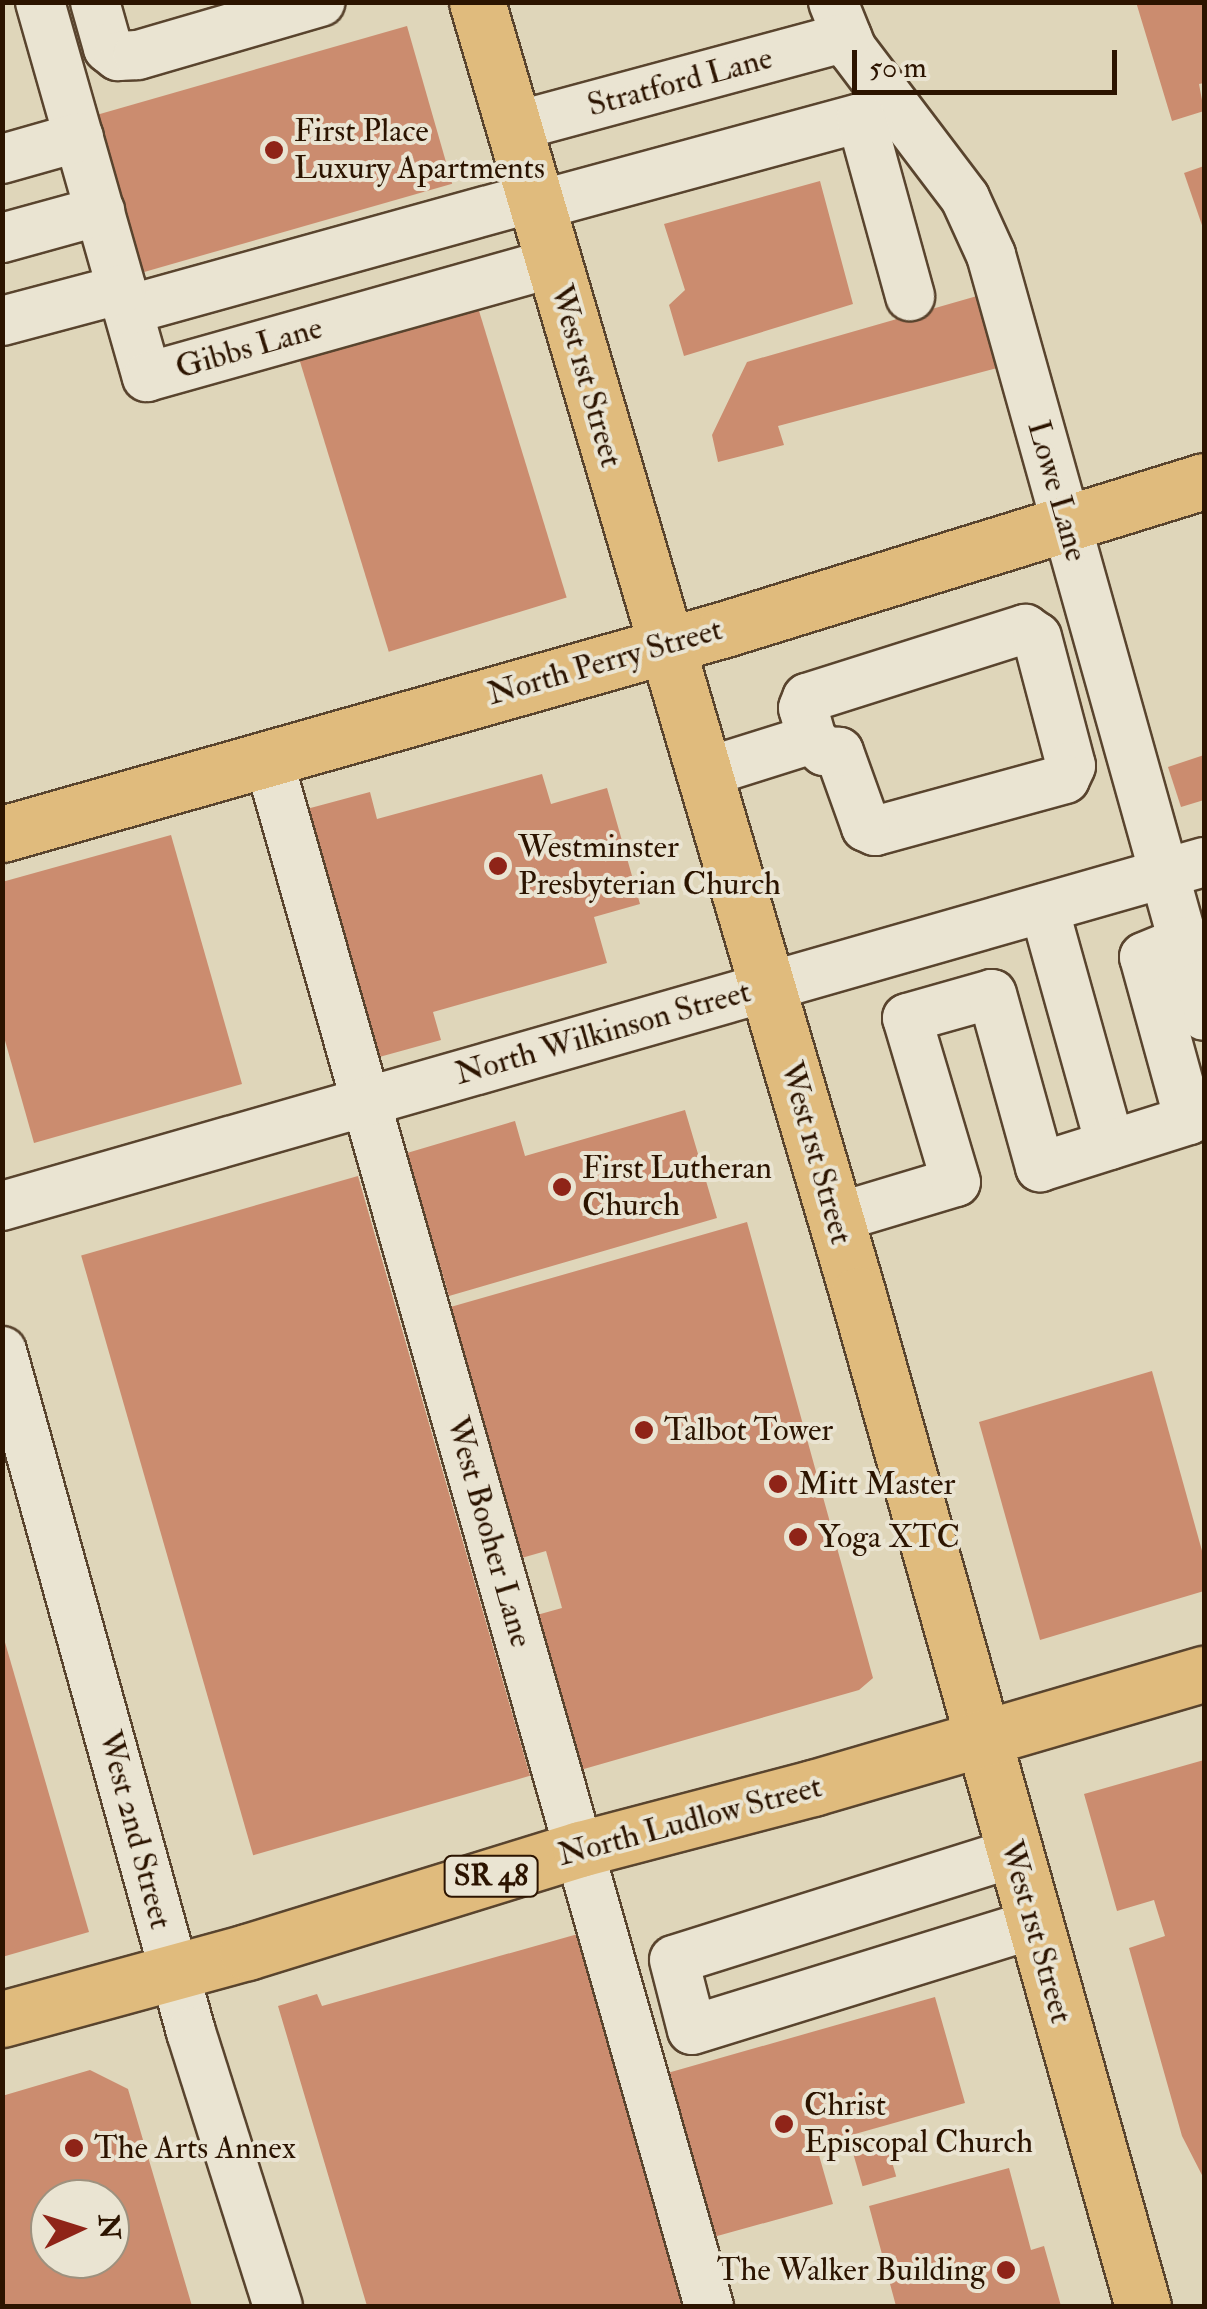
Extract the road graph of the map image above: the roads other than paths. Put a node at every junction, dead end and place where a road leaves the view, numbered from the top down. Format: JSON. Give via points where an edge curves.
{"nodes":[{"id":1,"x":40,"y":2,"type":"edge"},
{"id":2,"x":95,"y":2,"type":"edge"},
{"id":3,"x":320,"y":2,"type":"edge"},
{"id":4,"x":477,"y":2,"type":"edge"},
{"id":5,"x":219,"y":16,"type":"edge"},
{"id":6,"x":840,"y":20,"type":"edge"},
{"id":7,"x":873,"y":106,"type":"junction"},
{"id":8,"x":513,"y":127,"type":"junction"},
{"id":9,"x":79,"y":137,"type":"junction"},
{"id":10,"x":2,"y":159,"type":"edge"},
{"id":11,"x":535,"y":202,"type":"junction"},
{"id":12,"x":100,"y":212,"type":"junction"},
{"id":13,"x":2,"y":238,"type":"edge"},
{"id":14,"x":552,"y":263,"type":"junction"},
{"id":15,"x":910,"y":296,"type":"dead end"},
{"id":16,"x":125,"y":299,"type":"junction"},
{"id":17,"x":2,"y":321,"type":"edge"},
{"id":18,"x":1204,"y":481,"type":"edge"},
{"id":19,"x":1066,"y":523,"type":"junction"},
{"id":20,"x":666,"y":646,"type":"junction"},
{"id":21,"x":812,"y":738,"type":"junction"},
{"id":22,"x":268,"y":758,"type":"junction"},
{"id":23,"x":704,"y":774,"type":"junction"},
{"id":24,"x":2,"y":834,"type":"edge"},
{"id":25,"x":1184,"y":869,"type":"edge"},
{"id":26,"x":1044,"y":908,"type":"junction"},
{"id":27,"x":1183,"y":941,"type":"junction"},
{"id":28,"x":768,"y":985,"type":"junction"},
{"id":29,"x":1204,"y":1016,"type":"edge"},
{"id":30,"x":367,"y":1103,"type":"junction"},
{"id":31,"x":1110,"y":1145,"type":"junction"},
{"id":32,"x":2,"y":1206,"type":"edge"},
{"id":33,"x":836,"y":1218,"type":"junction"},
{"id":34,"x":2,"y":1351,"type":"edge"},
{"id":35,"x":1204,"y":1674,"type":"edge"},
{"id":36,"x":982,"y":1740,"type":"junction"},
{"id":37,"x":580,"y":1849,"type":"junction"},
{"id":38,"x":1013,"y":1853,"type":"junction"},
{"id":39,"x":1035,"y":1924,"type":"junction"},
{"id":40,"x":174,"y":1972,"type":"junction"},
{"id":41,"x":2,"y":2019,"type":"edge"},
{"id":42,"x":278,"y":2306,"type":"edge"},
{"id":43,"x":710,"y":2306,"type":"edge"},
{"id":44,"x":1143,"y":2306,"type":"edge"}],
"edges":[{"from":1,"to":9,"type":"street","name":"Gibbs Lane"},
{"from":2,"to":5,"type":"street","via":[[108,48],[118,56],[138,55]]},
{"from":3,"to":5,"type":"street"},
{"from":4,"to":8,"type":"main road","name":"West 1st Street"},
{"from":6,"to":7,"type":"street","name":"Lowe Lane"},
{"from":6,"to":8,"type":"street","name":"Stratford Lane"},
{"from":7,"to":11,"type":"street"},
{"from":7,"to":15,"type":"street"},
{"from":7,"to":19,"type":"street","name":"Lowe Lane","via":[[965,198],[991,254]]},
{"from":8,"to":11,"type":"main road","name":"West 1st Street"},
{"from":9,"to":10,"type":"street"},
{"from":9,"to":12,"type":"street","name":"Gibbs Lane"},
{"from":11,"to":14,"type":"main road","name":"West 1st Street"},
{"from":11,"to":16,"type":"street"},
{"from":12,"to":13,"type":"street"},
{"from":12,"to":16,"type":"street","name":"Gibbs Lane"},
{"from":14,"to":16,"type":"street","name":"Gibbs Lane","via":[[147,377]]},
{"from":14,"to":20,"type":"main road","name":"West 1st Street"},
{"from":16,"to":17,"type":"street"},
{"from":18,"to":19,"type":"main road","name":"North Perry Street"},
{"from":19,"to":20,"type":"main road","name":"North Perry Street"},
{"from":19,"to":25,"type":"street","name":"Lowe Lane"},
{"from":20,"to":22,"type":"main road","name":"North Perry Street"},
{"from":20,"to":23,"type":"main road","name":"West 1st Street"},
{"from":21,"to":21,"type":"street","via":[[807,698],[1025,630],[1037,637],[1072,766],[1065,779],[875,831],[866,828],[839,752],[824,751]]},
{"from":21,"to":23,"type":"street"},
{"from":22,"to":24,"type":"main road","name":"North Perry Street"},
{"from":22,"to":30,"type":"street","name":"West Booher Lane"},
{"from":23,"to":28,"type":"main road","name":"West 1st Street"},
{"from":25,"to":26,"type":"street","name":"North Wilkinson Street"},
{"from":25,"to":27,"type":"street","name":"Lowe Lane"},
{"from":26,"to":28,"type":"street","name":"North Wilkinson Street"},
{"from":26,"to":31,"type":"street"},
{"from":27,"to":29,"type":"street","name":"Lowe Lane"},
{"from":27,"to":31,"type":"street","via":[[1144,957],[1188,1120]]},
{"from":28,"to":30,"type":"street","name":"North Wilkinson Street"},
{"from":28,"to":33,"type":"main road","name":"West 1st Street"},
{"from":30,"to":32,"type":"street","name":"North Wilkinson Street"},
{"from":30,"to":37,"type":"street","name":"West Booher Lane"},
{"from":31,"to":33,"type":"street","via":[[1040,1167],[992,994],[908,1018],[956,1182]]},
{"from":33,"to":36,"type":"main road","name":"West 1st Street"},
{"from":34,"to":40,"type":"street","name":"West 2nd Street"},
{"from":35,"to":36,"type":"main road","name":"North Ludlow Street","number":"SR 48"},
{"from":36,"to":37,"type":"main road","name":"North Ludlow Street","number":"SR 48"},
{"from":36,"to":38,"type":"main road","name":"West 1st Street"},
{"from":37,"to":40,"type":"main road","name":"North Ludlow Street","number":"SR 48"},
{"from":37,"to":43,"type":"street","name":"West Booher Lane"},
{"from":38,"to":39,"type":"main road","name":"West 1st Street"},
{"from":38,"to":39,"type":"street","via":[[674,1960],[692,2030]]},
{"from":39,"to":44,"type":"main road","name":"West 1st Street"},
{"from":40,"to":41,"type":"main road","name":"North Ludlow Street","number":"SR 48"},
{"from":40,"to":42,"type":"street","name":"West 2nd Street"}]}
